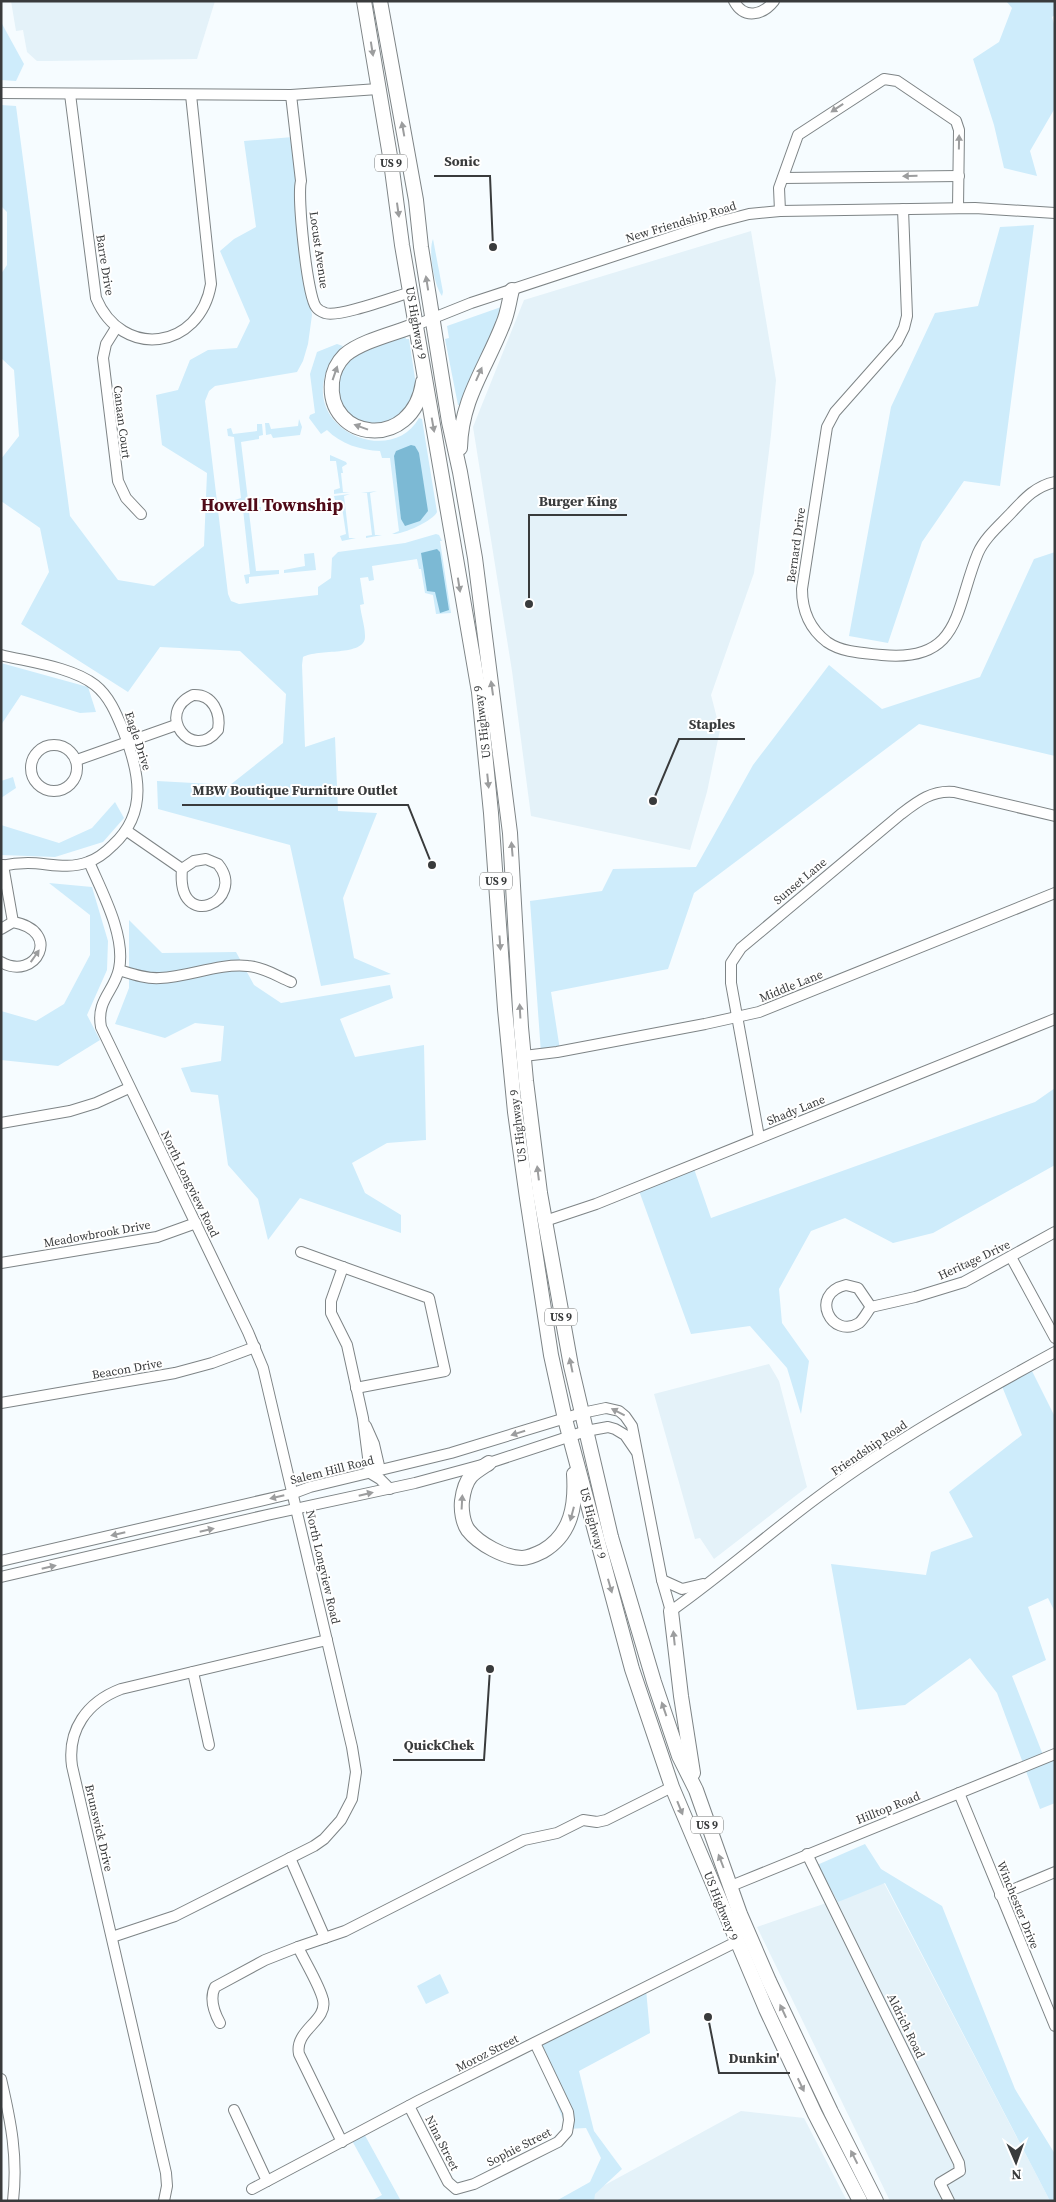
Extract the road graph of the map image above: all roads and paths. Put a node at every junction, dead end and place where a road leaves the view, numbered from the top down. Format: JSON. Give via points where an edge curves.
{"nodes":[{"id":1,"x":364,"y":1,"type":"edge"},
{"id":2,"x":380,"y":1,"type":"edge"},
{"id":3,"x":734,"y":1,"type":"edge"},
{"id":4,"x":774,"y":1,"type":"edge"},
{"id":5,"x":378,"y":89,"type":"junction"},
{"id":6,"x":1,"y":93,"type":"edge"},
{"id":7,"x":70,"y":94,"type":"junction"},
{"id":8,"x":191,"y":95,"type":"junction"},
{"id":9,"x":291,"y":95,"type":"junction"},
{"id":10,"x":959,"y":176,"type":"junction"},
{"id":11,"x":783,"y":178,"type":"junction"},
{"id":12,"x":958,"y":208,"type":"junction"},
{"id":13,"x":903,"y":209,"type":"junction"},
{"id":14,"x":780,"y":211,"type":"junction"},
{"id":15,"x":1055,"y":213,"type":"edge"},
{"id":16,"x":512,"y":290,"type":"junction"},
{"id":17,"x":411,"y":292,"type":"junction"},
{"id":18,"x":432,"y":320,"type":"junction"},
{"id":19,"x":416,"y":325,"type":"junction"},
{"id":20,"x":116,"y":328,"type":"junction"},
{"id":21,"x":424,"y":371,"type":"junction"},
{"id":22,"x":460,"y":472,"type":"junction"},
{"id":23,"x":1055,"y":482,"type":"edge"},
{"id":24,"x":141,"y":514,"type":"dead end"},
{"id":25,"x":1,"y":655,"type":"edge"},
{"id":26,"x":176,"y":725,"type":"junction"},
{"id":27,"x":128,"y":742,"type":"junction"},
{"id":28,"x":77,"y":760,"type":"junction"},
{"id":29,"x":1055,"y":816,"type":"edge"},
{"id":30,"x":127,"y":831,"type":"junction"},
{"id":31,"x":88,"y":862,"type":"junction"},
{"id":32,"x":2,"y":866,"type":"edge"},
{"id":33,"x":182,"y":869,"type":"junction"},
{"id":34,"x":1055,"y":893,"type":"edge"},
{"id":35,"x":13,"y":922,"type":"junction"},
{"id":36,"x":1,"y":929,"type":"edge"},
{"id":37,"x":1,"y":962,"type":"edge"},
{"id":38,"x":119,"y":970,"type":"junction"},
{"id":39,"x":290,"y":982,"type":"dead end"},
{"id":40,"x":738,"y":1017,"type":"junction"},
{"id":41,"x":1055,"y":1018,"type":"edge"},
{"id":42,"x":524,"y":1056,"type":"junction"},
{"id":43,"x":129,"y":1088,"type":"junction"},
{"id":44,"x":1,"y":1123,"type":"edge"},
{"id":45,"x":759,"y":1137,"type":"junction"},
{"id":46,"x":545,"y":1221,"type":"junction"},
{"id":47,"x":196,"y":1223,"type":"junction"},
{"id":48,"x":1055,"y":1232,"type":"edge"},
{"id":49,"x":301,"y":1252,"type":"dead end"},
{"id":50,"x":1011,"y":1257,"type":"junction"},
{"id":51,"x":1,"y":1263,"type":"edge"},
{"id":52,"x":343,"y":1267,"type":"junction"},
{"id":53,"x":871,"y":1307,"type":"junction"},
{"id":54,"x":1055,"y":1338,"type":"edge"},
{"id":55,"x":255,"y":1347,"type":"junction"},
{"id":56,"x":1055,"y":1352,"type":"edge"},
{"id":57,"x":356,"y":1388,"type":"junction"},
{"id":58,"x":1,"y":1403,"type":"edge"},
{"id":59,"x":582,"y":1412,"type":"junction"},
{"id":60,"x":363,"y":1418,"type":"junction"},
{"id":61,"x":565,"y":1419,"type":"junction"},
{"id":62,"x":586,"y":1431,"type":"junction"},
{"id":63,"x":571,"y":1443,"type":"junction"},
{"id":64,"x":638,"y":1453,"type":"junction"},
{"id":65,"x":489,"y":1463,"type":"junction"},
{"id":66,"x":380,"y":1470,"type":"junction"},
{"id":67,"x":370,"y":1473,"type":"junction"},
{"id":68,"x":390,"y":1489,"type":"junction"},
{"id":69,"x":294,"y":1493,"type":"junction"},
{"id":70,"x":297,"y":1508,"type":"junction"},
{"id":71,"x":1,"y":1562,"type":"edge"},
{"id":72,"x":1,"y":1578,"type":"edge"},
{"id":73,"x":662,"y":1580,"type":"junction"},
{"id":74,"x":709,"y":1582,"type":"junction"},
{"id":75,"x":671,"y":1611,"type":"junction"},
{"id":76,"x":327,"y":1640,"type":"junction"},
{"id":77,"x":193,"y":1672,"type":"junction"},
{"id":78,"x":209,"y":1744,"type":"dead end"},
{"id":79,"x":1055,"y":1754,"type":"edge"},
{"id":80,"x":672,"y":1788,"type":"junction"},
{"id":81,"x":696,"y":1790,"type":"junction"},
{"id":82,"x":959,"y":1793,"type":"junction"},
{"id":83,"x":807,"y":1854,"type":"junction"},
{"id":84,"x":290,"y":1858,"type":"junction"},
{"id":85,"x":1055,"y":1872,"type":"edge"},
{"id":86,"x":731,"y":1886,"type":"junction"},
{"id":87,"x":1000,"y":1894,"type":"junction"},
{"id":88,"x":112,"y":1937,"type":"junction"},
{"id":89,"x":325,"y":1938,"type":"junction"},
{"id":90,"x":736,"y":1942,"type":"junction"},
{"id":91,"x":298,"y":1947,"type":"junction"},
{"id":92,"x":220,"y":2023,"type":"dead end"},
{"id":93,"x":1055,"y":2026,"type":"edge"},
{"id":94,"x":535,"y":2043,"type":"junction"},
{"id":95,"x":1,"y":2079,"type":"edge"},
{"id":96,"x":409,"y":2106,"type":"junction"},
{"id":97,"x":234,"y":2110,"type":"dead end"},
{"id":98,"x":342,"y":2142,"type":"junction"},
{"id":99,"x":267,"y":2181,"type":"junction"},
{"id":100,"x":456,"y":2189,"type":"joint"},
{"id":101,"x":252,"y":2190,"type":"dead end"},
{"id":102,"x":13,"y":2201,"type":"edge"},
{"id":103,"x":164,"y":2201,"type":"edge"},
{"id":104,"x":860,"y":2201,"type":"edge"},
{"id":105,"x":876,"y":2201,"type":"edge"},
{"id":106,"x":949,"y":2201,"type":"edge"}],
"edges":[{"from":1,"to":5,"type":"highway","name":"US Highway 9","number":"US 9","one_way":true},
{"from":18,"to":2,"type":"highway","name":"US Highway 9","number":"US 9","one_way":true,"via":[[416,200]]},
{"from":3,"to":4,"type":"street","via":[[740,9],[751,14],[766,10]]},
{"from":5,"to":9,"type":"street"},
{"from":5,"to":17,"type":"highway","name":"US Highway 9","number":"US 9","one_way":true},
{"from":6,"to":7,"type":"street"},
{"from":7,"to":8,"type":"street"},
{"from":7,"to":20,"type":"street","name":"Barre Drive","via":[[94,292],[103,313]]},
{"from":8,"to":9,"type":"street"},
{"from":8,"to":20,"type":"street","name":"Barre Drive","via":[[211,274],[208,298],[192,324],[169,337],[134,337]]},
{"from":9,"to":17,"type":"street","name":"Locust Avenue","via":[[301,181],[303,233],[316,308],[324,313],[337,314]]},
{"from":10,"to":11,"type":"street","one_way":true},
{"from":10,"to":11,"type":"street","one_way":true,"via":[[959,130],[956,121],[897,81],[884,78],[798,135]]},
{"from":10,"to":12,"type":"street"},
{"from":11,"to":14,"type":"street","via":[[778,192]]},
{"from":12,"to":13,"type":"street","name":"New Friendship Road"},
{"from":12,"to":15,"type":"street","name":"New Friendship Road"},
{"from":13,"to":14,"type":"street","name":"New Friendship Road"},
{"from":13,"to":23,"type":"street","name":"Bernard Drive","via":[[907,316],[897,342],[835,412],[827,427],[802,589],[810,623],[825,640],[845,650],[900,656],[919,654],[931,648],[944,639],[956,620],[981,548],[1026,496]]},
{"from":14,"to":16,"type":"street","name":"New Friendship Road","via":[[749,214],[714,223]]},
{"from":16,"to":18,"type":"street","name":"New Friendship Road"},
{"from":22,"to":16,"type":"highway","one_way":true,"via":[[462,421],[467,402],[504,323]]},
{"from":17,"to":19,"type":"highway","name":"US Highway 9","number":"US 9"},
{"from":18,"to":19,"type":"street","name":"New Friendship Road"},
{"from":18,"to":22,"type":"highway","name":"US Highway 9","number":"US 9"},
{"from":19,"to":21,"type":"highway","name":"US Highway 9","number":"US 9"},
{"from":21,"to":19,"type":"highway","one_way":true,"via":[[414,410],[390,429],[359,428],[344,418],[334,401],[332,378],[345,355],[359,346]]},
{"from":20,"to":24,"type":"street","name":"Canaan Court","via":[[106,344],[103,358],[116,471],[121,491]]},
{"from":21,"to":61,"type":"highway","name":"US Highway 9","number":"US 9","one_way":true,"via":[[479,692],[492,813],[505,1009],[526,1198],[551,1355]]},
{"from":42,"to":22,"type":"highway","name":"US Highway 9","number":"US 9","one_way":true,"via":[[510,833],[475,558]]},
{"from":25,"to":27,"type":"street","name":"Eagle Drive","via":[[69,672],[94,685],[106,696]]},
{"from":26,"to":26,"type":"street","via":[[188,738],[196,741],[209,739],[218,730],[216,706],[204,697],[193,695],[178,707]]},
{"from":26,"to":27,"type":"street"},
{"from":27,"to":28,"type":"street"},
{"from":27,"to":30,"type":"street","name":"Eagle Drive","via":[[138,784],[136,806]]},
{"from":28,"to":28,"type":"street","via":[[62,746],[48,745],[34,755],[31,769],[45,790],[61,790],[71,783]]},
{"from":29,"to":40,"type":"street","name":"Sunset Lane","via":[[954,792],[934,793],[919,800],[735,954],[731,968]]},
{"from":30,"to":31,"type":"street","name":"Eagle Drive","via":[[102,855]]},
{"from":30,"to":33,"type":"street"},
{"from":31,"to":32,"type":"street","name":"Eagle Drive","via":[[58,867],[28,863]]},
{"from":31,"to":38,"type":"street","via":[[118,934],[121,950]]},
{"from":32,"to":35,"type":"street"},
{"from":33,"to":33,"type":"street","via":[[183,895],[193,904],[210,905],[224,892],[224,874],[213,861],[194,861]]},
{"from":34,"to":40,"type":"street","name":"Middle Lane","via":[[759,1012]]},
{"from":35,"to":36,"type":"street"},
{"from":37,"to":35,"type":"street","one_way":true,"via":[[13,967],[25,966],[34,959],[40,947],[33,928]]},
{"from":38,"to":39,"type":"street","via":[[161,978],[249,966]]},
{"from":38,"to":43,"type":"street","name":"North Longview Road","via":[[101,1004],[100,1020]]},
{"from":40,"to":42,"type":"street","name":"Middle Lane"},
{"from":40,"to":45,"type":"street","name":"Sunset Lane"},
{"from":41,"to":45,"type":"street","name":"Shady Lane"},
{"from":46,"to":42,"type":"highway","name":"US Highway 9","number":"US 9","one_way":true},
{"from":43,"to":44,"type":"street","via":[[70,1111]]},
{"from":43,"to":47,"type":"street","name":"North Longview Road"},
{"from":45,"to":46,"type":"street","name":"Shady Lane","via":[[596,1204]]},
{"from":59,"to":46,"type":"highway","name":"US Highway 9","number":"US 9","one_way":true,"via":[[570,1366]]},
{"from":47,"to":51,"type":"street","name":"Meadowbrook Drive","via":[[157,1237]]},
{"from":47,"to":55,"type":"street","name":"North Longview Road"},
{"from":48,"to":50,"type":"street","name":"Heritage Drive"},
{"from":49,"to":52,"type":"street"},
{"from":50,"to":53,"type":"street","name":"Heritage Drive","via":[[948,1288]]},
{"from":50,"to":54,"type":"street"},
{"from":52,"to":57,"type":"street","via":[[330,1313],[346,1345]]},
{"from":52,"to":57,"type":"street","via":[[429,1298],[445,1371]]},
{"from":53,"to":53,"type":"street","via":[[861,1321],[850,1326],[836,1323],[826,1308],[833,1290],[846,1285],[854,1286],[863,1293]]},
{"from":55,"to":58,"type":"street","name":"Beacon Drive","via":[[175,1373]]},
{"from":55,"to":69,"type":"street","name":"North Longview Road"},
{"from":56,"to":74,"type":"street","name":"Friendship Road","via":[[900,1441],[818,1496]]},
{"from":57,"to":60,"type":"street"},
{"from":59,"to":61,"type":"street","name":"Salem Hill Road"},
{"from":59,"to":62,"type":"highway","name":"US Highway 9","number":"US 9"},
{"from":64,"to":59,"type":"street","name":"Salem Hill Road","one_way":true,"via":[[632,1426],[619,1411],[606,1408]]},
{"from":60,"to":66,"type":"street"},
{"from":60,"to":67,"type":"street"},
{"from":61,"to":63,"type":"highway","name":"US Highway 9","number":"US 9"},
{"from":61,"to":66,"type":"street","name":"Salem Hill Road","one_way":true},
{"from":62,"to":63,"type":"street","name":"Salem Hill Road"},
{"from":62,"to":64,"type":"street","name":"Salem Hill Road","via":[[615,1429],[625,1435]]},
{"from":81,"to":62,"type":"highway","name":"US Highway 9","number":"US 9","one_way":true,"via":[[679,1756],[654,1682],[611,1537]]},
{"from":63,"to":65,"type":"street","name":"Salem Hill Road"},
{"from":63,"to":65,"type":"highway","one_way":true,"via":[[574,1500],[570,1522],[549,1548],[522,1558],[508,1556],[487,1545],[468,1530],[464,1521],[461,1507],[463,1491],[471,1476]]},
{"from":63,"to":80,"type":"highway","name":"US Highway 9","number":"US 9","one_way":true,"via":[[632,1669]]},
{"from":64,"to":73,"type":"street","name":"Salem Hill Road"},
{"from":65,"to":68,"type":"street","name":"Salem Hill Road"},
{"from":66,"to":67,"type":"street","name":"Salem Hill Road"},
{"from":67,"to":68,"type":"street"},
{"from":67,"to":69,"type":"street","name":"Salem Hill Road","via":[[310,1486]]},
{"from":70,"to":68,"type":"street","name":"Salem Hill Road","one_way":true},
{"from":69,"to":70,"type":"street","name":"North Longview Road"},
{"from":69,"to":71,"type":"street","name":"Salem Hill Road","one_way":true},
{"from":72,"to":70,"type":"street","name":"Salem Hill Road","one_way":true},
{"from":70,"to":76,"type":"street","name":"North Longview Road"},
{"from":73,"to":74,"type":"street","name":"Friendship Road","via":[[682,1590]]},
{"from":73,"to":75,"type":"street","name":"Salem Hill Road"},
{"from":74,"to":75,"type":"street","name":"Friendship Road"},
{"from":81,"to":75,"type":"highway","one_way":true,"via":[[685,1730]]},
{"from":76,"to":77,"type":"street","name":"Brunswick Drive"},
{"from":76,"to":84,"type":"street","name":"North Longview Road","via":[[352,1747],[355,1786],[347,1810],[334,1829],[314,1846]]},
{"from":77,"to":78,"type":"street"},
{"from":77,"to":88,"type":"street","name":"Brunswick Drive","via":[[107,1694],[83,1716],[72,1741],[72,1766]]},
{"from":79,"to":82,"type":"street","name":"Hilltop Road"},
{"from":80,"to":89,"type":"street","via":[[606,1820],[584,1820],[557,1833],[524,1840],[345,1931]]},
{"from":80,"to":90,"type":"highway","name":"US Highway 9","number":"US 9","one_way":true},
{"from":86,"to":81,"type":"highway","name":"US Highway 9","number":"US 9","one_way":true},
{"from":82,"to":83,"type":"street","name":"Hilltop Road"},
{"from":82,"to":87,"type":"street","name":"Winchester Drive"},
{"from":83,"to":86,"type":"street","name":"Hilltop Road"},
{"from":83,"to":106,"type":"street","name":"Aldrich Road","via":[[959,2163],[960,2171],[940,2183]]},
{"from":84,"to":88,"type":"street","name":"North Longview Road","via":[[175,1916]]},
{"from":84,"to":89,"type":"street"},
{"from":85,"to":87,"type":"street"},
{"from":105,"to":86,"type":"highway","name":"US Highway 9","number":"US 9","one_way":true,"via":[[787,2021]]},
{"from":87,"to":93,"type":"street","name":"Winchester Drive"},
{"from":88,"to":103,"type":"street","name":"Brunswick Drive","via":[[166,2173]]},
{"from":89,"to":91,"type":"street"},
{"from":90,"to":94,"type":"street","name":"Moroz Street"},
{"from":90,"to":104,"type":"highway","name":"US Highway 9","number":"US 9","one_way":true,"via":[[815,2114]]},
{"from":91,"to":92,"type":"street","via":[[265,1960],[215,1987],[213,2008]]},
{"from":91,"to":98,"type":"street","via":[[324,2002],[320,2017],[300,2039],[298,2050]]},
{"from":94,"to":96,"type":"street","name":"Moroz Street"},
{"from":94,"to":100,"type":"street","name":"Sophie Street","via":[[568,2112],[567,2132],[558,2142],[474,2184]]},
{"from":95,"to":102,"type":"street","via":[[14,2142]]},
{"from":96,"to":98,"type":"street","name":"Moroz Street"},
{"from":96,"to":100,"type":"street","name":"Nina Street","via":[[448,2182]]},
{"from":97,"to":99,"type":"street"},
{"from":98,"to":99,"type":"street","name":"Moroz Street"},
{"from":99,"to":101,"type":"street","name":"Moroz Street"}]}
